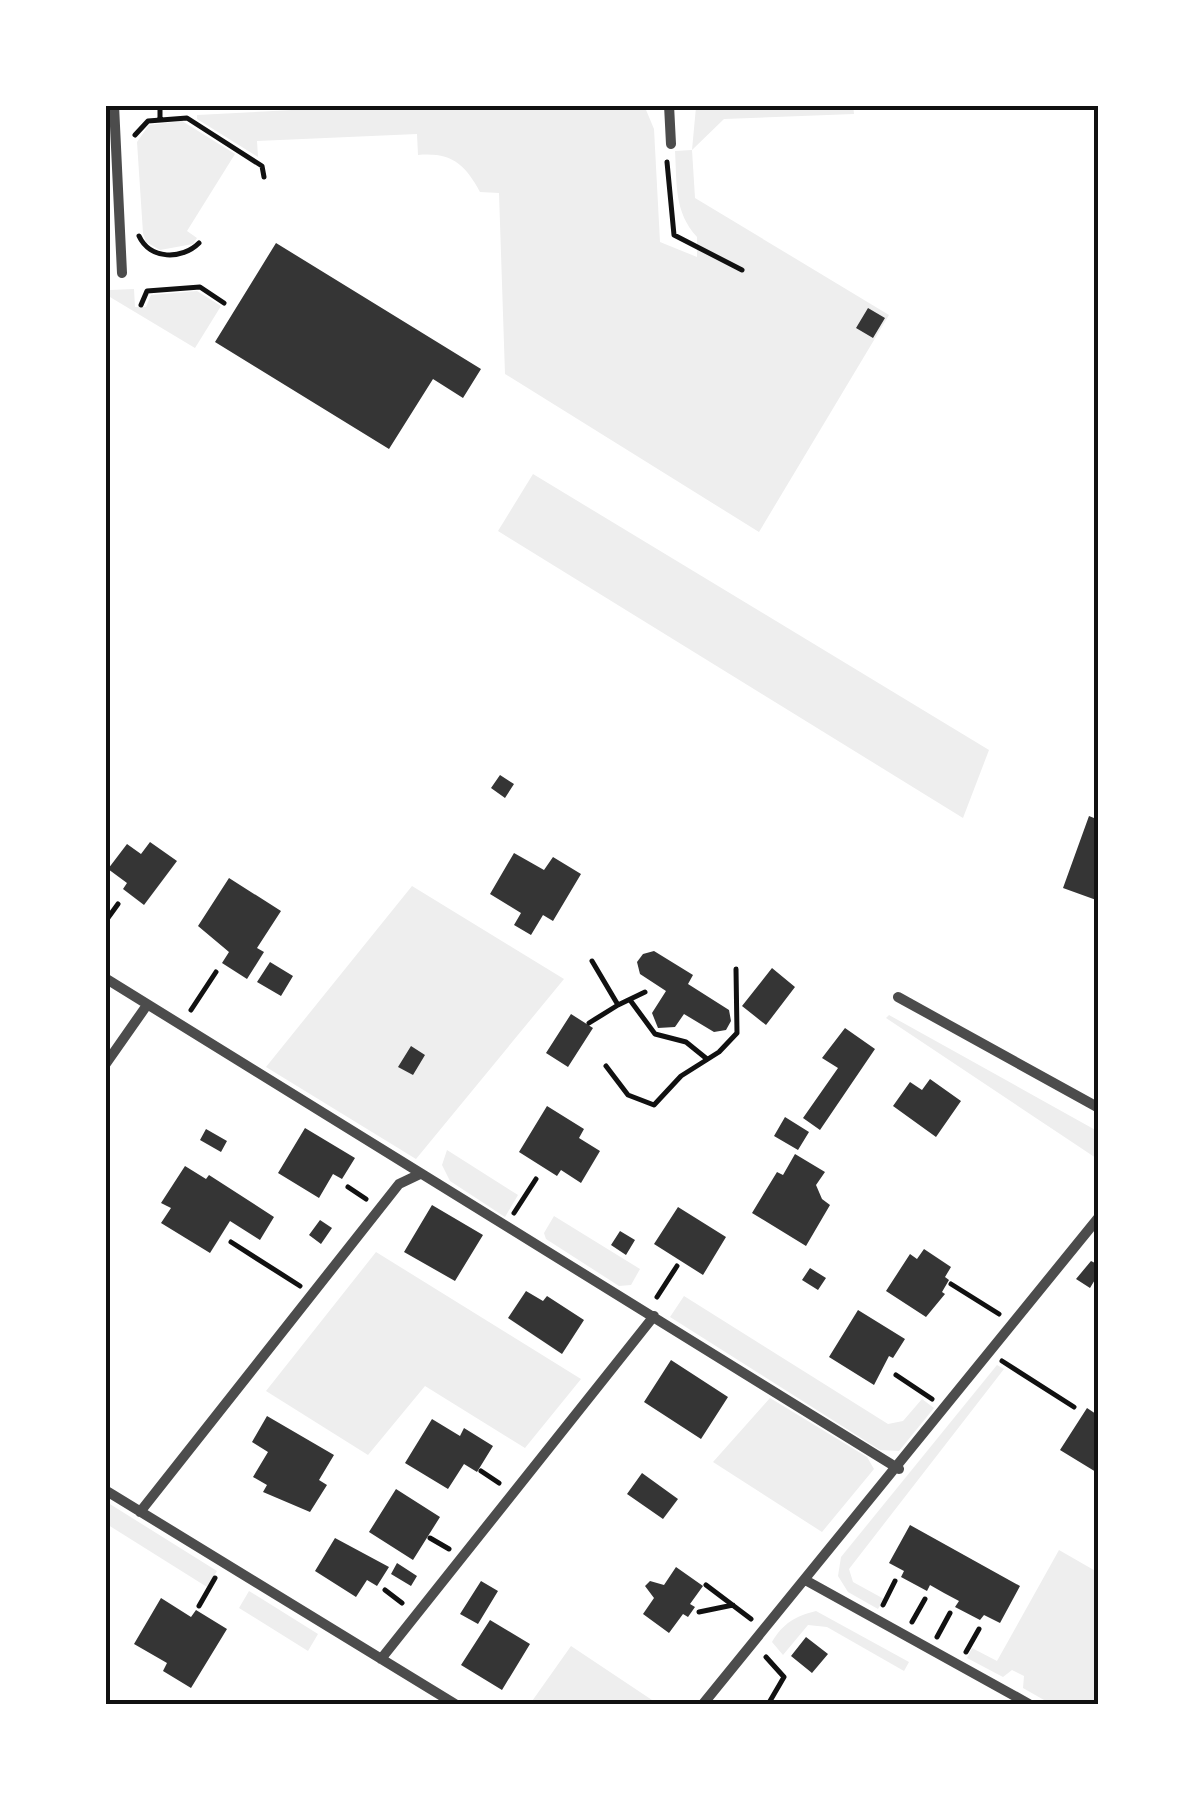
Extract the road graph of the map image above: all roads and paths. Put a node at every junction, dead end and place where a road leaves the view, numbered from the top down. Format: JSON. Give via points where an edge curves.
{"nodes":[{"id":1,"x":114,"y":105,"type":"edge"},
{"id":2,"x":160,"y":105,"type":"edge"},
{"id":3,"x":669,"y":105,"type":"edge"},
{"id":4,"x":160,"y":118,"type":"junction"},
{"id":5,"x":671,"y":144,"type":"joint"},
{"id":6,"x":133,"y":148,"type":"dead end"},
{"id":7,"x":264,"y":177,"type":"dead end"},
{"id":8,"x":138,"y":228,"type":"dead end"},
{"id":9,"x":199,"y":243,"type":"dead end"},
{"id":10,"x":742,"y":270,"type":"dead end"},
{"id":11,"x":122,"y":273,"type":"dead end"},
{"id":12,"x":224,"y":303,"type":"dead end"},
{"id":13,"x":141,"y":305,"type":"dead end"},
{"id":14,"x":118,"y":904,"type":"dead end"},
{"id":15,"x":105,"y":922,"type":"edge"},
{"id":16,"x":592,"y":961,"type":"dead end"},
{"id":17,"x":736,"y":969,"type":"dead end"},
{"id":18,"x":216,"y":972,"type":"dead end"},
{"id":19,"x":105,"y":978,"type":"edge"},
{"id":20,"x":644,"y":992,"type":"dead end"},
{"id":21,"x":898,"y":997,"type":"dead end"},
{"id":22,"x":630,"y":1000,"type":"junction"},
{"id":23,"x":147,"y":1004,"type":"junction"},
{"id":24,"x":618,"y":1006,"type":"junction"},
{"id":25,"x":589,"y":1023,"type":"dead end"},
{"id":26,"x":181,"y":1026,"type":"junction"},
{"id":27,"x":708,"y":1060,"type":"junction"},
{"id":28,"x":105,"y":1064,"type":"edge"},
{"id":29,"x":606,"y":1066,"type":"dead end"},
{"id":30,"x":1099,"y":1108,"type":"edge"},
{"id":31,"x":420,"y":1174,"type":"junction"},
{"id":32,"x":536,"y":1179,"type":"dead end"},
{"id":33,"x":1099,"y":1218,"type":"edge"},
{"id":34,"x":507,"y":1224,"type":"junction"},
{"id":35,"x":231,"y":1242,"type":"dead end"},
{"id":36,"x":677,"y":1266,"type":"dead end"},
{"id":37,"x":951,"y":1284,"type":"dead end"},
{"id":38,"x":312,"y":1294,"type":"junction"},
{"id":39,"x":651,"y":1314,"type":"junction"},
{"id":40,"x":1015,"y":1324,"type":"junction"},
{"id":41,"x":991,"y":1354,"type":"junction"},
{"id":42,"x":896,"y":1375,"type":"dead end"},
{"id":43,"x":1074,"y":1407,"type":"dead end"},
{"id":44,"x":946,"y":1410,"type":"junction"},
{"id":45,"x":899,"y":1468,"type":"junction"},
{"id":46,"x":105,"y":1490,"type":"edge"},
{"id":47,"x":140,"y":1512,"type":"junction"},
{"id":48,"x":225,"y":1563,"type":"junction"},
{"id":49,"x":807,"y":1581,"type":"junction"},
{"id":50,"x":706,"y":1585,"type":"dead end"},
{"id":51,"x":199,"y":1606,"type":"dead end"},
{"id":52,"x":733,"y":1606,"type":"junction"},
{"id":53,"x":699,"y":1612,"type":"dead end"},
{"id":54,"x":765,"y":1630,"type":"junction"},
{"id":55,"x":753,"y":1644,"type":"junction"},
{"id":56,"x":382,"y":1658,"type":"junction"},
{"id":57,"x":770,"y":1701,"type":"dead end"},
{"id":58,"x":455,"y":1704,"type":"edge"},
{"id":59,"x":704,"y":1704,"type":"edge"},
{"id":60,"x":1029,"y":1704,"type":"edge"}],
"edges":[{"from":1,"to":11,"type":"street"},
{"from":2,"to":4,"type":"path"},
{"from":3,"to":5,"type":"street"},
{"from":4,"to":6,"type":"path","via":[[142,125]]},
{"from":4,"to":7,"type":"path","via":[[187,118],[262,166]]},
{"from":5,"to":10,"type":"path","via":[[674,234]]},
{"from":8,"to":9,"type":"path","via":[[143,244],[158,254],[183,253]]},
{"from":12,"to":13,"type":"path","via":[[200,287],[147,291]]},
{"from":14,"to":15,"type":"path"},
{"from":16,"to":24,"type":"path"},
{"from":17,"to":27,"type":"path","via":[[737,1033]]},
{"from":18,"to":26,"type":"path"},
{"from":19,"to":23,"type":"street"},
{"from":20,"to":22,"type":"path"},
{"from":21,"to":30,"type":"street"},
{"from":22,"to":24,"type":"path"},
{"from":22,"to":27,"type":"path","via":[[655,1034],[686,1042]]},
{"from":23,"to":26,"type":"street"},
{"from":23,"to":28,"type":"street"},
{"from":24,"to":25,"type":"path"},
{"from":26,"to":31,"type":"street"},
{"from":27,"to":29,"type":"path","via":[[650,1106],[628,1095]]},
{"from":31,"to":34,"type":"street"},
{"from":31,"to":38,"type":"street","via":[[400,1184]]},
{"from":32,"to":34,"type":"path"},
{"from":33,"to":40,"type":"street"},
{"from":34,"to":39,"type":"street"},
{"from":35,"to":38,"type":"path"},
{"from":36,"to":39,"type":"path"},
{"from":37,"to":40,"type":"path"},
{"from":38,"to":47,"type":"street"},
{"from":39,"to":45,"type":"street"},
{"from":39,"to":56,"type":"street"},
{"from":40,"to":41,"type":"street"},
{"from":41,"to":43,"type":"path"},
{"from":41,"to":44,"type":"street"},
{"from":42,"to":44,"type":"path"},
{"from":44,"to":45,"type":"street"},
{"from":45,"to":49,"type":"street"},
{"from":46,"to":47,"type":"street"},
{"from":47,"to":48,"type":"street"},
{"from":48,"to":51,"type":"path"},
{"from":48,"to":56,"type":"street"},
{"from":49,"to":54,"type":"street"},
{"from":49,"to":60,"type":"street"},
{"from":50,"to":52,"type":"path"},
{"from":52,"to":53,"type":"path"},
{"from":52,"to":54,"type":"path"},
{"from":54,"to":55,"type":"street"},
{"from":55,"to":57,"type":"path","via":[[784,1677]]},
{"from":55,"to":59,"type":"street"},
{"from":56,"to":58,"type":"street"}]}
